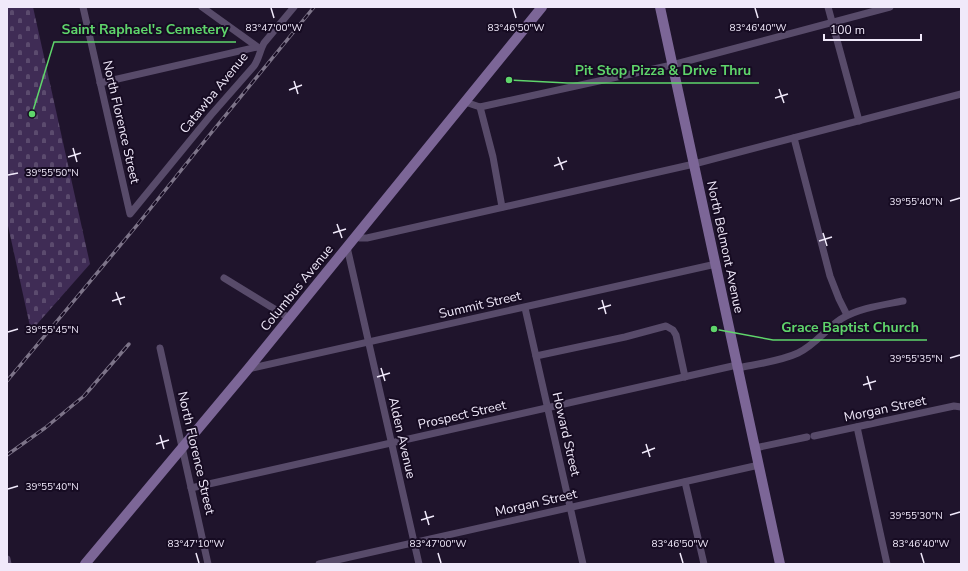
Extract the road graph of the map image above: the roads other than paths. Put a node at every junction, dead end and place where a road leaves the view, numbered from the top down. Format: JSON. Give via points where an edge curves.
{"nodes":[{"id":1,"x":83,"y":7,"type":"edge"},
{"id":2,"x":202,"y":7,"type":"edge"},
{"id":3,"x":294,"y":7,"type":"edge"},
{"id":4,"x":542,"y":7,"type":"edge"},
{"id":5,"x":660,"y":7,"type":"edge"},
{"id":6,"x":828,"y":7,"type":"edge"},
{"id":7,"x":890,"y":7,"type":"edge"},
{"id":8,"x":832,"y":22,"type":"junction"},
{"id":9,"x":259,"y":48,"type":"junction"},
{"id":10,"x":672,"y":65,"type":"junction"},
{"id":11,"x":100,"y":83,"type":"junction"},
{"id":12,"x":961,"y":94,"type":"edge"},
{"id":13,"x":465,"y":102,"type":"junction"},
{"id":14,"x":480,"y":107,"type":"junction"},
{"id":15,"x":859,"y":121,"type":"junction"},
{"id":16,"x":794,"y":138,"type":"junction"},
{"id":17,"x":694,"y":164,"type":"junction"},
{"id":18,"x":148,"y":192,"type":"joint"},
{"id":19,"x":502,"y":207,"type":"junction"},
{"id":20,"x":356,"y":236,"type":"junction"},
{"id":21,"x":347,"y":247,"type":"junction"},
{"id":22,"x":716,"y":264,"type":"junction"},
{"id":23,"x":224,"y":278,"type":"dead end"},
{"id":24,"x":903,"y":301,"type":"dead end"},
{"id":25,"x":525,"y":308,"type":"junction"},
{"id":26,"x":847,"y":315,"type":"junction"},
{"id":27,"x":289,"y":318,"type":"junction"},
{"id":28,"x":368,"y":343,"type":"junction"},
{"id":29,"x":160,"y":348,"type":"dead end"},
{"id":30,"x":536,"y":356,"type":"junction"},
{"id":31,"x":739,"y":367,"type":"junction"},
{"id":32,"x":248,"y":369,"type":"junction"},
{"id":33,"x":685,"y":377,"type":"junction"},
{"id":34,"x":961,"y":406,"type":"edge"},
{"id":35,"x":547,"y":408,"type":"junction"},
{"id":36,"x":857,"y":427,"type":"junction"},
{"id":37,"x":391,"y":443,"type":"junction"},
{"id":38,"x":182,"y":447,"type":"junction"},
{"id":39,"x":755,"y":448,"type":"junction"},
{"id":40,"x":759,"y":465,"type":"junction"},
{"id":41,"x":685,"y":482,"type":"junction"},
{"id":42,"x":191,"y":488,"type":"junction"},
{"id":43,"x":570,"y":507,"type":"junction"},
{"id":44,"x":414,"y":543,"type":"junction"},
{"id":45,"x":7,"y":559,"type":"edge"},
{"id":46,"x":8,"y":564,"type":"edge"},
{"id":47,"x":85,"y":564,"type":"edge"},
{"id":48,"x":208,"y":564,"type":"edge"},
{"id":49,"x":319,"y":564,"type":"edge"},
{"id":50,"x":418,"y":564,"type":"edge"},
{"id":51,"x":583,"y":564,"type":"edge"},
{"id":52,"x":704,"y":564,"type":"edge"},
{"id":53,"x":780,"y":564,"type":"edge"},
{"id":54,"x":887,"y":564,"type":"edge"}],
"edges":[{"from":1,"to":11,"type":"street","name":"North Florence Street"},
{"from":2,"to":9,"type":"street"},
{"from":3,"to":9,"type":"street","name":"Catawba Avenue"},
{"from":4,"to":13,"type":"street","name":"Columbus Avenue"},
{"from":5,"to":10,"type":"street","name":"North Belmont Avenue"},
{"from":6,"to":8,"type":"street"},
{"from":7,"to":8,"type":"street"},
{"from":8,"to":10,"type":"street"},
{"from":8,"to":15,"type":"street"},
{"from":9,"to":11,"type":"street"},
{"from":9,"to":18,"type":"street","name":"Catawba Avenue","via":[[259,57],[254,66]]},
{"from":10,"to":14,"type":"street"},
{"from":10,"to":17,"type":"street","name":"North Belmont Avenue"},
{"from":11,"to":18,"type":"street","name":"North Florence Street","via":[[130,214]]},
{"from":12,"to":15,"type":"street"},
{"from":13,"to":14,"type":"street"},
{"from":13,"to":20,"type":"street","name":"Columbus Avenue"},
{"from":14,"to":19,"type":"street"},
{"from":15,"to":16,"type":"street"},
{"from":16,"to":17,"type":"street"},
{"from":16,"to":26,"type":"street","via":[[830,276]]},
{"from":17,"to":19,"type":"street"},
{"from":17,"to":22,"type":"street","name":"North Belmont Avenue"},
{"from":19,"to":20,"type":"street","via":[[367,238]]},
{"from":20,"to":21,"type":"street","name":"Columbus Avenue"},
{"from":21,"to":27,"type":"street","name":"Columbus Avenue"},
{"from":21,"to":28,"type":"street","name":"Alden Avenue"},
{"from":22,"to":25,"type":"street","name":"Summit Street"},
{"from":22,"to":31,"type":"street","name":"North Belmont Avenue"},
{"from":23,"to":27,"type":"street"},
{"from":24,"to":26,"type":"street"},
{"from":25,"to":28,"type":"street","name":"Summit Street"},
{"from":25,"to":30,"type":"street","name":"Howard Street"},
{"from":26,"to":31,"type":"street","name":"Prospect Street","via":[[816,342],[797,354]]},
{"from":27,"to":32,"type":"street","name":"Columbus Avenue"},
{"from":28,"to":32,"type":"street","name":"Summit Street"},
{"from":28,"to":37,"type":"street","name":"Alden Avenue"},
{"from":29,"to":38,"type":"street","name":"North Florence Street"},
{"from":30,"to":33,"type":"street","via":[[666,326],[676,335]]},
{"from":30,"to":35,"type":"street","name":"Howard Street"},
{"from":31,"to":33,"type":"street","name":"Prospect Street"},
{"from":31,"to":39,"type":"street","name":"North Belmont Avenue"},
{"from":32,"to":38,"type":"street","name":"Columbus Avenue"},
{"from":33,"to":35,"type":"street","name":"Prospect Street"},
{"from":34,"to":36,"type":"street","name":"Morgan Street"},
{"from":35,"to":37,"type":"street","name":"Prospect Street"},
{"from":35,"to":43,"type":"street","name":"Howard Street"},
{"from":36,"to":39,"type":"street","name":"Morgan Street"},
{"from":36,"to":54,"type":"street"},
{"from":37,"to":42,"type":"street","name":"Prospect Street"},
{"from":37,"to":44,"type":"street","name":"Alden Avenue"},
{"from":38,"to":42,"type":"street","name":"North Florence Street"},
{"from":38,"to":47,"type":"street","name":"Columbus Avenue"},
{"from":39,"to":40,"type":"street","name":"North Belmont Avenue"},
{"from":40,"to":41,"type":"street","name":"Morgan Street"},
{"from":40,"to":53,"type":"street","name":"North Belmont Avenue"},
{"from":41,"to":43,"type":"street","name":"Morgan Street"},
{"from":41,"to":52,"type":"street"},
{"from":42,"to":48,"type":"street","name":"North Florence Street"},
{"from":43,"to":44,"type":"street","name":"Morgan Street"},
{"from":43,"to":51,"type":"street","name":"Howard Street"},
{"from":44,"to":49,"type":"street","name":"Morgan Street"},
{"from":44,"to":50,"type":"street","name":"Alden Avenue"},
{"from":45,"to":46,"type":"street"}]}
